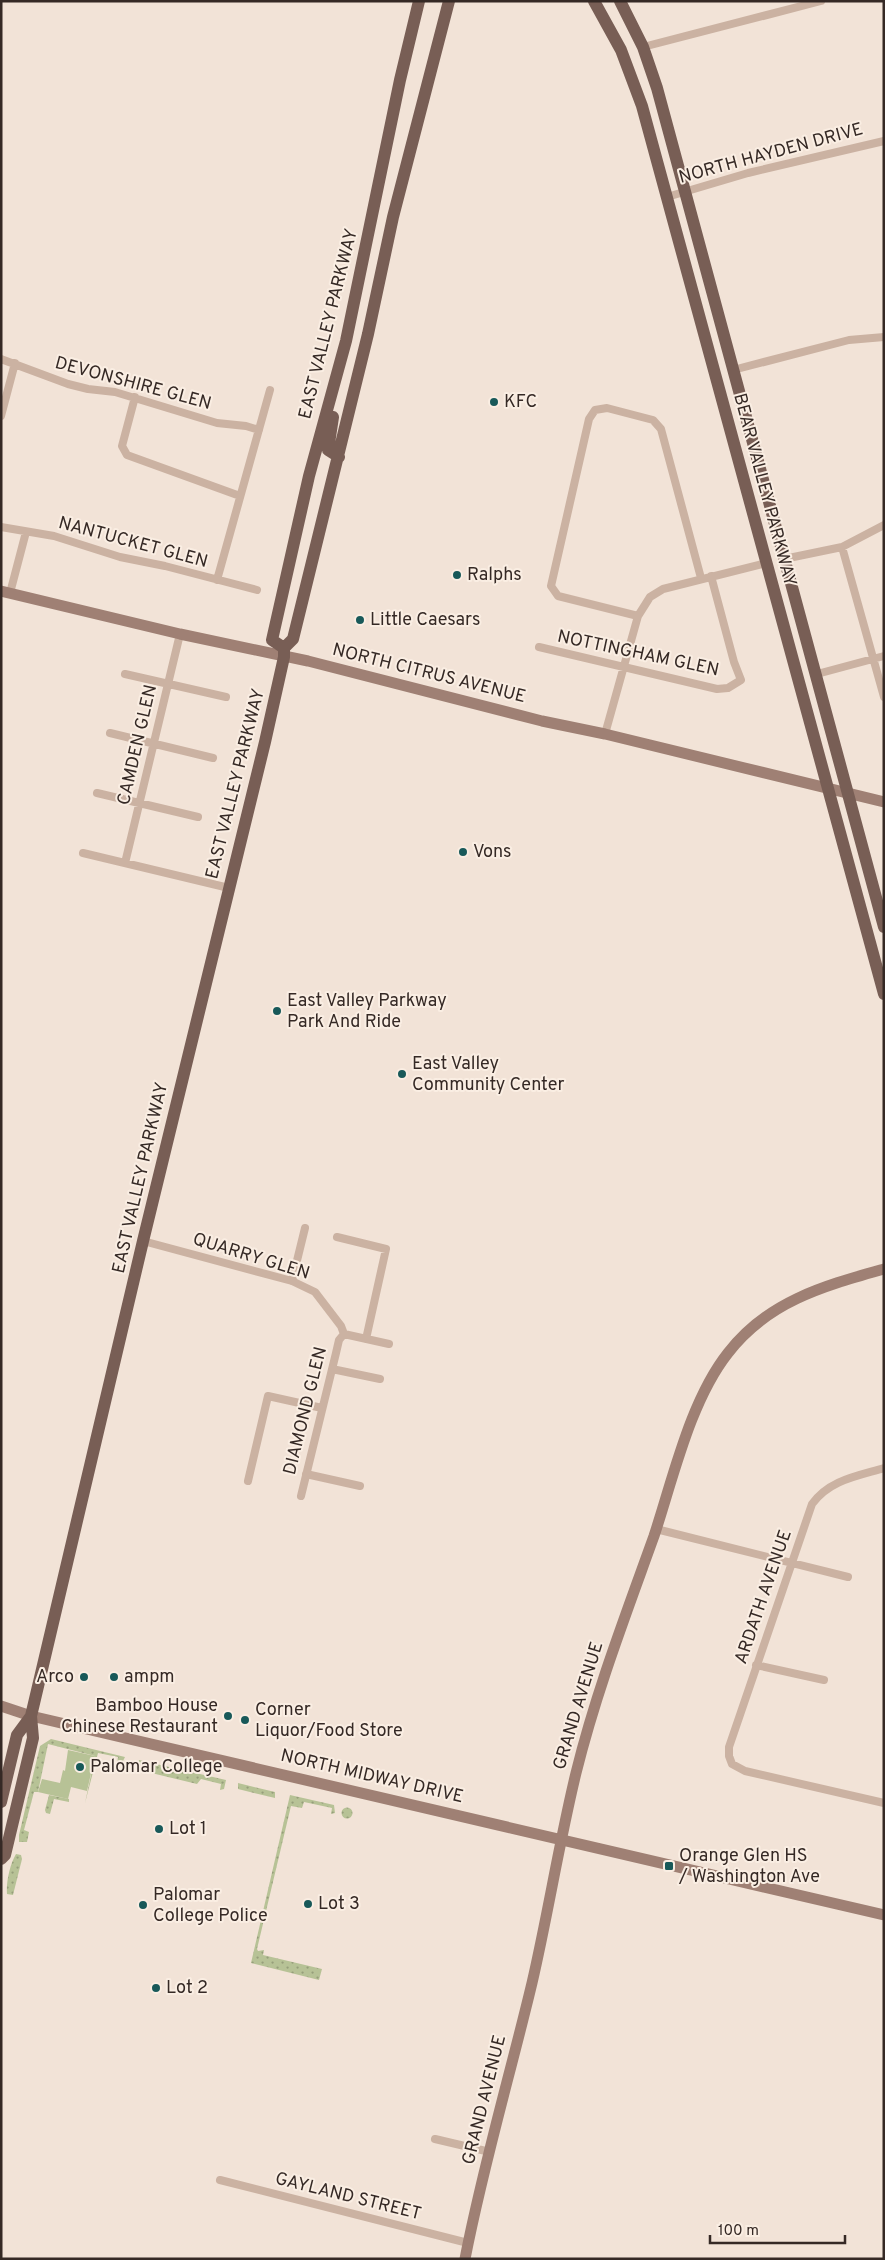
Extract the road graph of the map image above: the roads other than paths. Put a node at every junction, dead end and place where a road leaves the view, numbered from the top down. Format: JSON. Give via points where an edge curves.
{"nodes":[{"id":1,"x":419,"y":1,"type":"edge"},
{"id":2,"x":449,"y":1,"type":"edge"},
{"id":3,"x":594,"y":1,"type":"edge"},
{"id":4,"x":620,"y":1,"type":"edge"},
{"id":5,"x":821,"y":1,"type":"edge"},
{"id":6,"x":642,"y":47,"type":"junction"},
{"id":7,"x":884,"y":141,"type":"edge"},
{"id":8,"x":685,"y":192,"type":"junction"},
{"id":9,"x":667,"y":197,"type":"junction"},
{"id":10,"x":884,"y":337,"type":"edge"},
{"id":11,"x":1,"y":359,"type":"edge"},
{"id":12,"x":14,"y":363,"type":"junction"},
{"id":13,"x":733,"y":370,"type":"junction"},
{"id":14,"x":270,"y":390,"type":"dead end"},
{"id":15,"x":135,"y":397,"type":"junction"},
{"id":16,"x":331,"y":398,"type":"junction"},
{"id":17,"x":1,"y":416,"type":"edge"},
{"id":18,"x":259,"y":430,"type":"junction"},
{"id":19,"x":339,"y":457,"type":"junction"},
{"id":20,"x":240,"y":496,"type":"junction"},
{"id":21,"x":884,"y":516,"type":"edge"},
{"id":22,"x":883,"y":525,"type":"edge"},
{"id":23,"x":1,"y":527,"type":"edge"},
{"id":24,"x":26,"y":532,"type":"junction"},
{"id":25,"x":842,"y":547,"type":"junction"},
{"id":26,"x":784,"y":559,"type":"junction"},
{"id":27,"x":766,"y":563,"type":"junction"},
{"id":28,"x":712,"y":576,"type":"junction"},
{"id":29,"x":702,"y":578,"type":"junction"},
{"id":30,"x":217,"y":580,"type":"junction"},
{"id":31,"x":257,"y":590,"type":"dead end"},
{"id":32,"x":6,"y":592,"type":"edge"},
{"id":33,"x":638,"y":616,"type":"junction"},
{"id":34,"x":180,"y":634,"type":"junction"},
{"id":35,"x":539,"y":647,"type":"dead end"},
{"id":36,"x":284,"y":653,"type":"junction"},
{"id":37,"x":884,"y":656,"type":"edge"},
{"id":38,"x":872,"y":660,"type":"junction"},
{"id":39,"x":625,"y":668,"type":"junction"},
{"id":40,"x":125,"y":674,"type":"dead end"},
{"id":41,"x":817,"y":674,"type":"junction"},
{"id":42,"x":168,"y":684,"type":"junction"},
{"id":43,"x":226,"y":697,"type":"dead end"},
{"id":44,"x":884,"y":697,"type":"edge"},
{"id":45,"x":110,"y":734,"type":"dead end"},
{"id":46,"x":605,"y":734,"type":"junction"},
{"id":47,"x":154,"y":744,"type":"junction"},
{"id":48,"x":213,"y":758,"type":"dead end"},
{"id":49,"x":828,"y":788,"type":"junction"},
{"id":50,"x":97,"y":793,"type":"dead end"},
{"id":51,"x":848,"y":793,"type":"junction"},
{"id":52,"x":884,"y":802,"type":"edge"},
{"id":53,"x":140,"y":803,"type":"junction"},
{"id":54,"x":198,"y":817,"type":"dead end"},
{"id":55,"x":83,"y":853,"type":"dead end"},
{"id":56,"x":125,"y":863,"type":"junction"},
{"id":57,"x":229,"y":888,"type":"junction"},
{"id":58,"x":884,"y":927,"type":"edge"},
{"id":59,"x":884,"y":994,"type":"edge"},
{"id":60,"x":306,"y":1228,"type":"dead end"},
{"id":61,"x":337,"y":1237,"type":"dead end"},
{"id":62,"x":143,"y":1241,"type":"junction"},
{"id":63,"x":884,"y":1269,"type":"edge"},
{"id":64,"x":292,"y":1281,"type":"junction"},
{"id":65,"x":344,"y":1334,"type":"junction"},
{"id":66,"x":366,"y":1339,"type":"junction"},
{"id":67,"x":389,"y":1344,"type":"dead end"},
{"id":68,"x":332,"y":1369,"type":"junction"},
{"id":69,"x":380,"y":1379,"type":"dead end"},
{"id":70,"x":322,"y":1408,"type":"junction"},
{"id":71,"x":884,"y":1468,"type":"edge"},
{"id":72,"x":306,"y":1474,"type":"junction"},
{"id":73,"x":248,"y":1481,"type":"dead end"},
{"id":74,"x":360,"y":1486,"type":"dead end"},
{"id":75,"x":301,"y":1496,"type":"dead end"},
{"id":76,"x":656,"y":1529,"type":"junction"},
{"id":77,"x":791,"y":1563,"type":"junction"},
{"id":78,"x":848,"y":1577,"type":"dead end"},
{"id":79,"x":756,"y":1665,"type":"junction"},
{"id":80,"x":824,"y":1680,"type":"dead end"},
{"id":81,"x":1,"y":1706,"type":"edge"},
{"id":82,"x":31,"y":1716,"type":"junction"},
{"id":83,"x":1,"y":1802,"type":"edge"},
{"id":84,"x":884,"y":1802,"type":"edge"},
{"id":85,"x":560,"y":1839,"type":"junction"},
{"id":86,"x":1,"y":1860,"type":"edge"},
{"id":87,"x":884,"y":1915,"type":"edge"},
{"id":88,"x":435,"y":2139,"type":"dead end"},
{"id":89,"x":490,"y":2152,"type":"junction"},
{"id":90,"x":220,"y":2180,"type":"dead end"},
{"id":91,"x":468,"y":2243,"type":"junction"},
{"id":92,"x":465,"y":2259,"type":"edge"}],
"edges":[{"from":1,"to":16,"type":"main road","name":"EAST VALLEY PARKWAY"},
{"from":2,"to":19,"type":"main road","name":"EAST VALLEY PARKWAY","via":[[393,217]]},
{"from":3,"to":9,"type":"main road","name":"BEAR VALLEY PARKWAY","via":[[636,86]]},
{"from":4,"to":6,"type":"main road","name":"BEAR VALLEY PARKWAY"},
{"from":5,"to":6,"type":"street"},
{"from":6,"to":8,"type":"main road","name":"BEAR VALLEY PARKWAY","via":[[657,88]]},
{"from":7,"to":8,"type":"street","name":"NORTH HAYDEN DRIVE","via":[[748,173]]},
{"from":8,"to":9,"type":"street","name":"NORTH HAYDEN DRIVE"},
{"from":8,"to":13,"type":"main road","name":"BEAR VALLEY PARKWAY"},
{"from":9,"to":27,"type":"main road","name":"BEAR VALLEY PARKWAY"},
{"from":10,"to":13,"type":"street","via":[[849,340]]},
{"from":11,"to":12,"type":"street","name":"DEVONSHIRE GLEN"},
{"from":12,"to":15,"type":"street","name":"DEVONSHIRE GLEN","via":[[68,384]]},
{"from":12,"to":17,"type":"street"},
{"from":13,"to":26,"type":"main road","name":"BEAR VALLEY PARKWAY"},
{"from":14,"to":18,"type":"street"},
{"from":15,"to":18,"type":"street","name":"DEVONSHIRE GLEN","via":[[218,423]]},
{"from":15,"to":20,"type":"street","via":[[122,446],[127,455]]},
{"from":16,"to":19,"type":"main road","via":[[334,412],[328,450]]},
{"from":16,"to":36,"type":"main road","name":"EAST VALLEY PARKWAY","via":[[309,476],[272,640]]},
{"from":18,"to":20,"type":"street"},
{"from":19,"to":36,"type":"main road","name":"EAST VALLEY PARKWAY","via":[[293,639]]},
{"from":20,"to":30,"type":"street"},
{"from":21,"to":22,"type":"street"},
{"from":22,"to":25,"type":"street"},
{"from":23,"to":24,"type":"street","name":"NANTUCKET GLEN"},
{"from":24,"to":30,"type":"street","name":"NANTUCKET GLEN","via":[[54,536],[120,557]]},
{"from":24,"to":32,"type":"street"},
{"from":25,"to":26,"type":"street"},
{"from":25,"to":38,"type":"street"},
{"from":26,"to":41,"type":"main road","name":"BEAR VALLEY PARKWAY"},
{"from":27,"to":28,"type":"street"},
{"from":27,"to":49,"type":"main road","name":"BEAR VALLEY PARKWAY"},
{"from":28,"to":29,"type":"street"},
{"from":28,"to":39,"type":"street","name":"NOTTINGHAM GLEN","via":[[741,680],[728,688],[717,689]]},
{"from":29,"to":33,"type":"street","via":[[663,589],[650,597]]},
{"from":29,"to":33,"type":"street","via":[[661,429],[653,420],[607,408],[595,410],[589,418],[552,586],[558,596]]},
{"from":30,"to":31,"type":"street","name":"NANTUCKET GLEN"},
{"from":32,"to":34,"type":"street","name":"NORTH CITRUS AVENUE"},
{"from":33,"to":39,"type":"street"},
{"from":34,"to":36,"type":"street","name":"NORTH CITRUS AVENUE"},
{"from":34,"to":42,"type":"street","name":"CAMDEN GLEN"},
{"from":35,"to":39,"type":"street","name":"NOTTINGHAM GLEN"},
{"from":36,"to":46,"type":"street","name":"NORTH CITRUS AVENUE","via":[[542,721]]},
{"from":36,"to":57,"type":"main road","name":"EAST VALLEY PARKWAY"},
{"from":37,"to":38,"type":"street"},
{"from":38,"to":41,"type":"street"},
{"from":38,"to":44,"type":"street"},
{"from":39,"to":46,"type":"street"},
{"from":40,"to":42,"type":"street"},
{"from":41,"to":51,"type":"main road","name":"BEAR VALLEY PARKWAY"},
{"from":42,"to":43,"type":"street"},
{"from":42,"to":47,"type":"street","name":"CAMDEN GLEN"},
{"from":45,"to":47,"type":"street"},
{"from":46,"to":49,"type":"street","name":"NORTH CITRUS AVENUE"},
{"from":47,"to":48,"type":"street"},
{"from":47,"to":53,"type":"street","name":"CAMDEN GLEN"},
{"from":49,"to":51,"type":"street","name":"NORTH CITRUS AVENUE"},
{"from":49,"to":59,"type":"main road","name":"BEAR VALLEY PARKWAY"},
{"from":50,"to":53,"type":"street"},
{"from":51,"to":52,"type":"street","name":"NORTH CITRUS AVENUE"},
{"from":51,"to":58,"type":"main road","name":"BEAR VALLEY PARKWAY"},
{"from":53,"to":54,"type":"street"},
{"from":53,"to":56,"type":"street","name":"CAMDEN GLEN"},
{"from":55,"to":56,"type":"street"},
{"from":56,"to":57,"type":"street"},
{"from":57,"to":62,"type":"main road","name":"EAST VALLEY PARKWAY"},
{"from":60,"to":64,"type":"street"},
{"from":61,"to":66,"type":"street","via":[[386,1250]]},
{"from":62,"to":64,"type":"street","name":"QUARRY GLEN"},
{"from":62,"to":82,"type":"main road","name":"EAST VALLEY PARKWAY"},
{"from":63,"to":76,"type":"street","name":"GRAND AVENUE","via":[[846,1278],[806,1293],[776,1309],[728,1352],[696,1413]]},
{"from":64,"to":65,"type":"street","name":"QUARRY GLEN","via":[[315,1292],[342,1326]]},
{"from":65,"to":66,"type":"street"},
{"from":65,"to":68,"type":"street","name":"DIAMOND GLEN","via":[[339,1340]]},
{"from":66,"to":67,"type":"street"},
{"from":68,"to":69,"type":"street"},
{"from":68,"to":70,"type":"street","name":"DIAMOND GLEN"},
{"from":70,"to":72,"type":"street","name":"DIAMOND GLEN"},
{"from":70,"to":73,"type":"street","via":[[268,1396]]},
{"from":71,"to":77,"type":"street","name":"ARDATH AVENUE","via":[[838,1482],[820,1493],[812,1504]]},
{"from":72,"to":74,"type":"street"},
{"from":72,"to":75,"type":"street","name":"DIAMOND GLEN"},
{"from":76,"to":77,"type":"street"},
{"from":76,"to":85,"type":"street","name":"GRAND AVENUE","via":[[605,1675]]},
{"from":77,"to":78,"type":"street"},
{"from":77,"to":79,"type":"street","name":"ARDATH AVENUE"},
{"from":79,"to":80,"type":"street"},
{"from":79,"to":84,"type":"street","name":"ARDATH AVENUE","via":[[729,1747],[732,1764],[745,1771]]},
{"from":81,"to":82,"type":"street","name":"NORTH MIDWAY DRIVE"},
{"from":82,"to":83,"type":"main road","name":"EAST VALLEY PARKWAY","via":[[17,1735]]},
{"from":82,"to":85,"type":"street","name":"NORTH MIDWAY DRIVE"},
{"from":82,"to":86,"type":"main road","name":"EAST VALLEY PARKWAY","via":[[33,1738],[6,1855]]},
{"from":85,"to":87,"type":"street","name":"NORTH MIDWAY DRIVE"},
{"from":85,"to":89,"type":"street","name":"GRAND AVENUE","via":[[540,1946]]},
{"from":88,"to":89,"type":"street"},
{"from":89,"to":91,"type":"street","name":"GRAND AVENUE"},
{"from":90,"to":91,"type":"street","name":"GAYLAND STREET"},
{"from":91,"to":92,"type":"street","name":"GRAND AVENUE"}]}
